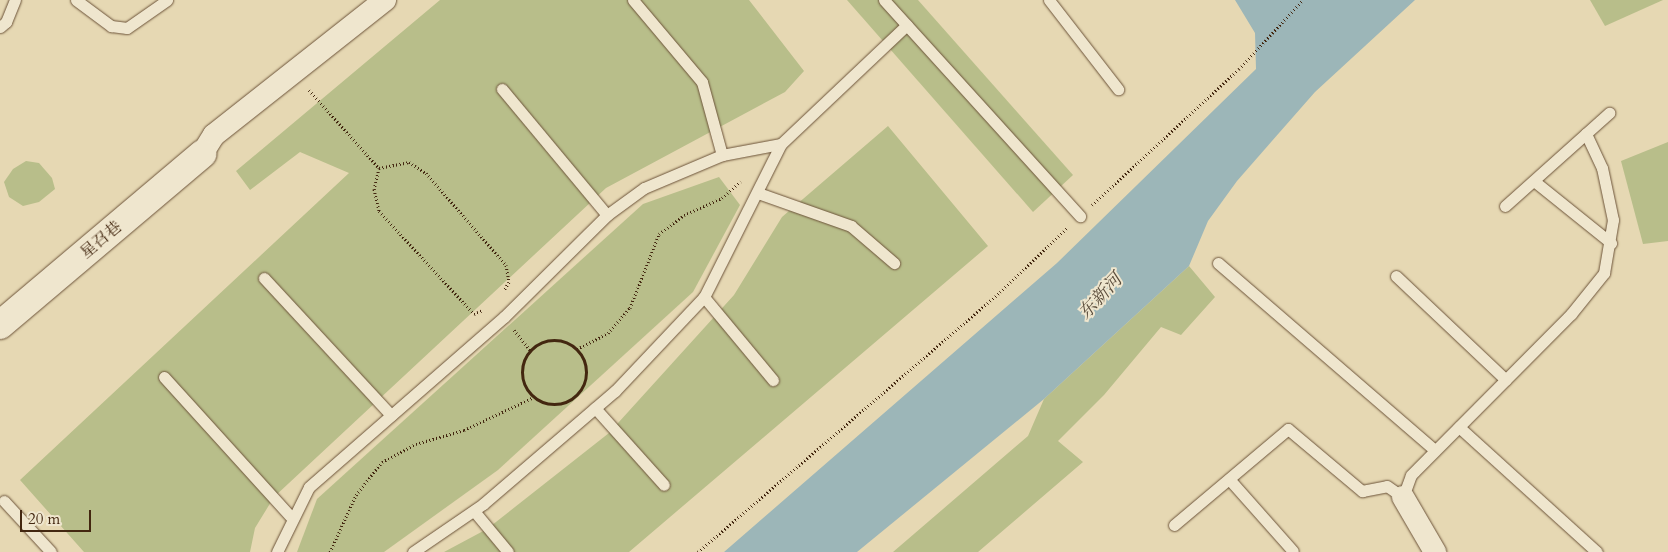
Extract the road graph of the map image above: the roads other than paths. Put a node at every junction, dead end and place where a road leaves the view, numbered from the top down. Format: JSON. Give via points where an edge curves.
{"nodes":[{"id":1,"x":15,"y":0,"type":"edge"},
{"id":2,"x":76,"y":0,"type":"edge"},
{"id":3,"x":167,"y":0,"type":"edge"},
{"id":4,"x":385,"y":0,"type":"edge"},
{"id":5,"x":633,"y":0,"type":"edge"},
{"id":6,"x":884,"y":0,"type":"edge"},
{"id":7,"x":1049,"y":0,"type":"edge"},
{"id":8,"x":907,"y":26,"type":"junction"},
{"id":9,"x":0,"y":27,"type":"edge"},
{"id":10,"x":502,"y":89,"type":"dead end"},
{"id":11,"x":1118,"y":90,"type":"dead end"},
{"id":12,"x":1609,"y":113,"type":"dead end"},
{"id":13,"x":1586,"y":134,"type":"junction"},
{"id":14,"x":781,"y":144,"type":"junction"},
{"id":15,"x":202,"y":154,"type":"joint"},
{"id":16,"x":722,"y":155,"type":"junction"},
{"id":17,"x":1534,"y":181,"type":"junction"},
{"id":18,"x":758,"y":193,"type":"junction"},
{"id":19,"x":1505,"y":206,"type":"dead end"},
{"id":20,"x":607,"y":215,"type":"junction"},
{"id":21,"x":1080,"y":216,"type":"road end"},
{"id":22,"x":1611,"y":243,"type":"junction"},
{"id":23,"x":894,"y":263,"type":"dead end"},
{"id":24,"x":1218,"y":263,"type":"dead end"},
{"id":25,"x":1396,"y":276,"type":"dead end"},
{"id":26,"x":264,"y":278,"type":"dead end"},
{"id":27,"x":704,"y":297,"type":"junction"},
{"id":28,"x":0,"y":325,"type":"edge"},
{"id":29,"x":164,"y":377,"type":"dead end"},
{"id":30,"x":773,"y":380,"type":"dead end"},
{"id":31,"x":1506,"y":380,"type":"junction"},
{"id":32,"x":595,"y":408,"type":"junction"},
{"id":33,"x":391,"y":415,"type":"junction"},
{"id":34,"x":1459,"y":427,"type":"junction"},
{"id":35,"x":1435,"y":450,"type":"junction"},
{"id":36,"x":1229,"y":479,"type":"junction"},
{"id":37,"x":664,"y":485,"type":"dead end"},
{"id":38,"x":1403,"y":497,"type":"junction"},
{"id":39,"x":4,"y":501,"type":"dead end"},
{"id":40,"x":474,"y":511,"type":"junction"},
{"id":41,"x":292,"y":518,"type":"junction"},
{"id":42,"x":1174,"y":525,"type":"dead end"},
{"id":43,"x":1293,"y":551,"type":"edge"},
{"id":44,"x":51,"y":552,"type":"edge"},
{"id":45,"x":277,"y":552,"type":"edge"},
{"id":46,"x":413,"y":552,"type":"edge"},
{"id":47,"x":508,"y":552,"type":"edge"},
{"id":48,"x":1435,"y":552,"type":"edge"},
{"id":49,"x":1597,"y":552,"type":"edge"}],
"edges":[{"from":1,"to":9,"type":"lane","via":[[6,22]]},
{"from":2,"to":3,"type":"lane","via":[[111,26],[127,28]]},
{"from":4,"to":15,"type":"street","via":[[214,135]]},
{"from":5,"to":16,"type":"lane","via":[[702,82]]},
{"from":6,"to":8,"type":"lane"},
{"from":7,"to":11,"type":"lane"},
{"from":8,"to":14,"type":"lane"},
{"from":8,"to":21,"type":"lane"},
{"from":10,"to":20,"type":"lane"},
{"from":12,"to":13,"type":"lane"},
{"from":13,"to":17,"type":"lane"},
{"from":13,"to":22,"type":"lane","via":[[1602,168],[1609,195],[1613,220]]},
{"from":14,"to":16,"type":"lane"},
{"from":14,"to":18,"type":"lane"},
{"from":15,"to":28,"type":"street","name":"星召巷"},
{"from":16,"to":20,"type":"lane","via":[[644,188]]},
{"from":17,"to":19,"type":"lane"},
{"from":17,"to":22,"type":"lane"},
{"from":18,"to":23,"type":"lane","via":[[851,226]]},
{"from":18,"to":27,"type":"lane"},
{"from":20,"to":33,"type":"lane","via":[[504,317]]},
{"from":22,"to":31,"type":"lane","via":[[1604,273],[1571,314]]},
{"from":24,"to":35,"type":"lane"},
{"from":25,"to":31,"type":"lane"},
{"from":26,"to":33,"type":"lane"},
{"from":27,"to":30,"type":"lane"},
{"from":27,"to":32,"type":"lane"},
{"from":29,"to":41,"type":"lane"},
{"from":31,"to":34,"type":"lane"},
{"from":32,"to":37,"type":"lane"},
{"from":32,"to":40,"type":"lane"},
{"from":33,"to":41,"type":"lane","via":[[309,487]]},
{"from":34,"to":35,"type":"lane"},
{"from":34,"to":49,"type":"lane"},
{"from":35,"to":38,"type":"lane","via":[[1410,475]]},
{"from":36,"to":38,"type":"lane","via":[[1288,430],[1362,492],[1387,486]]},
{"from":36,"to":42,"type":"lane"},
{"from":36,"to":43,"type":"lane"},
{"from":38,"to":48,"type":"street"},
{"from":39,"to":44,"type":"lane"},
{"from":40,"to":46,"type":"lane"},
{"from":40,"to":47,"type":"lane"},
{"from":41,"to":45,"type":"lane"}]}
